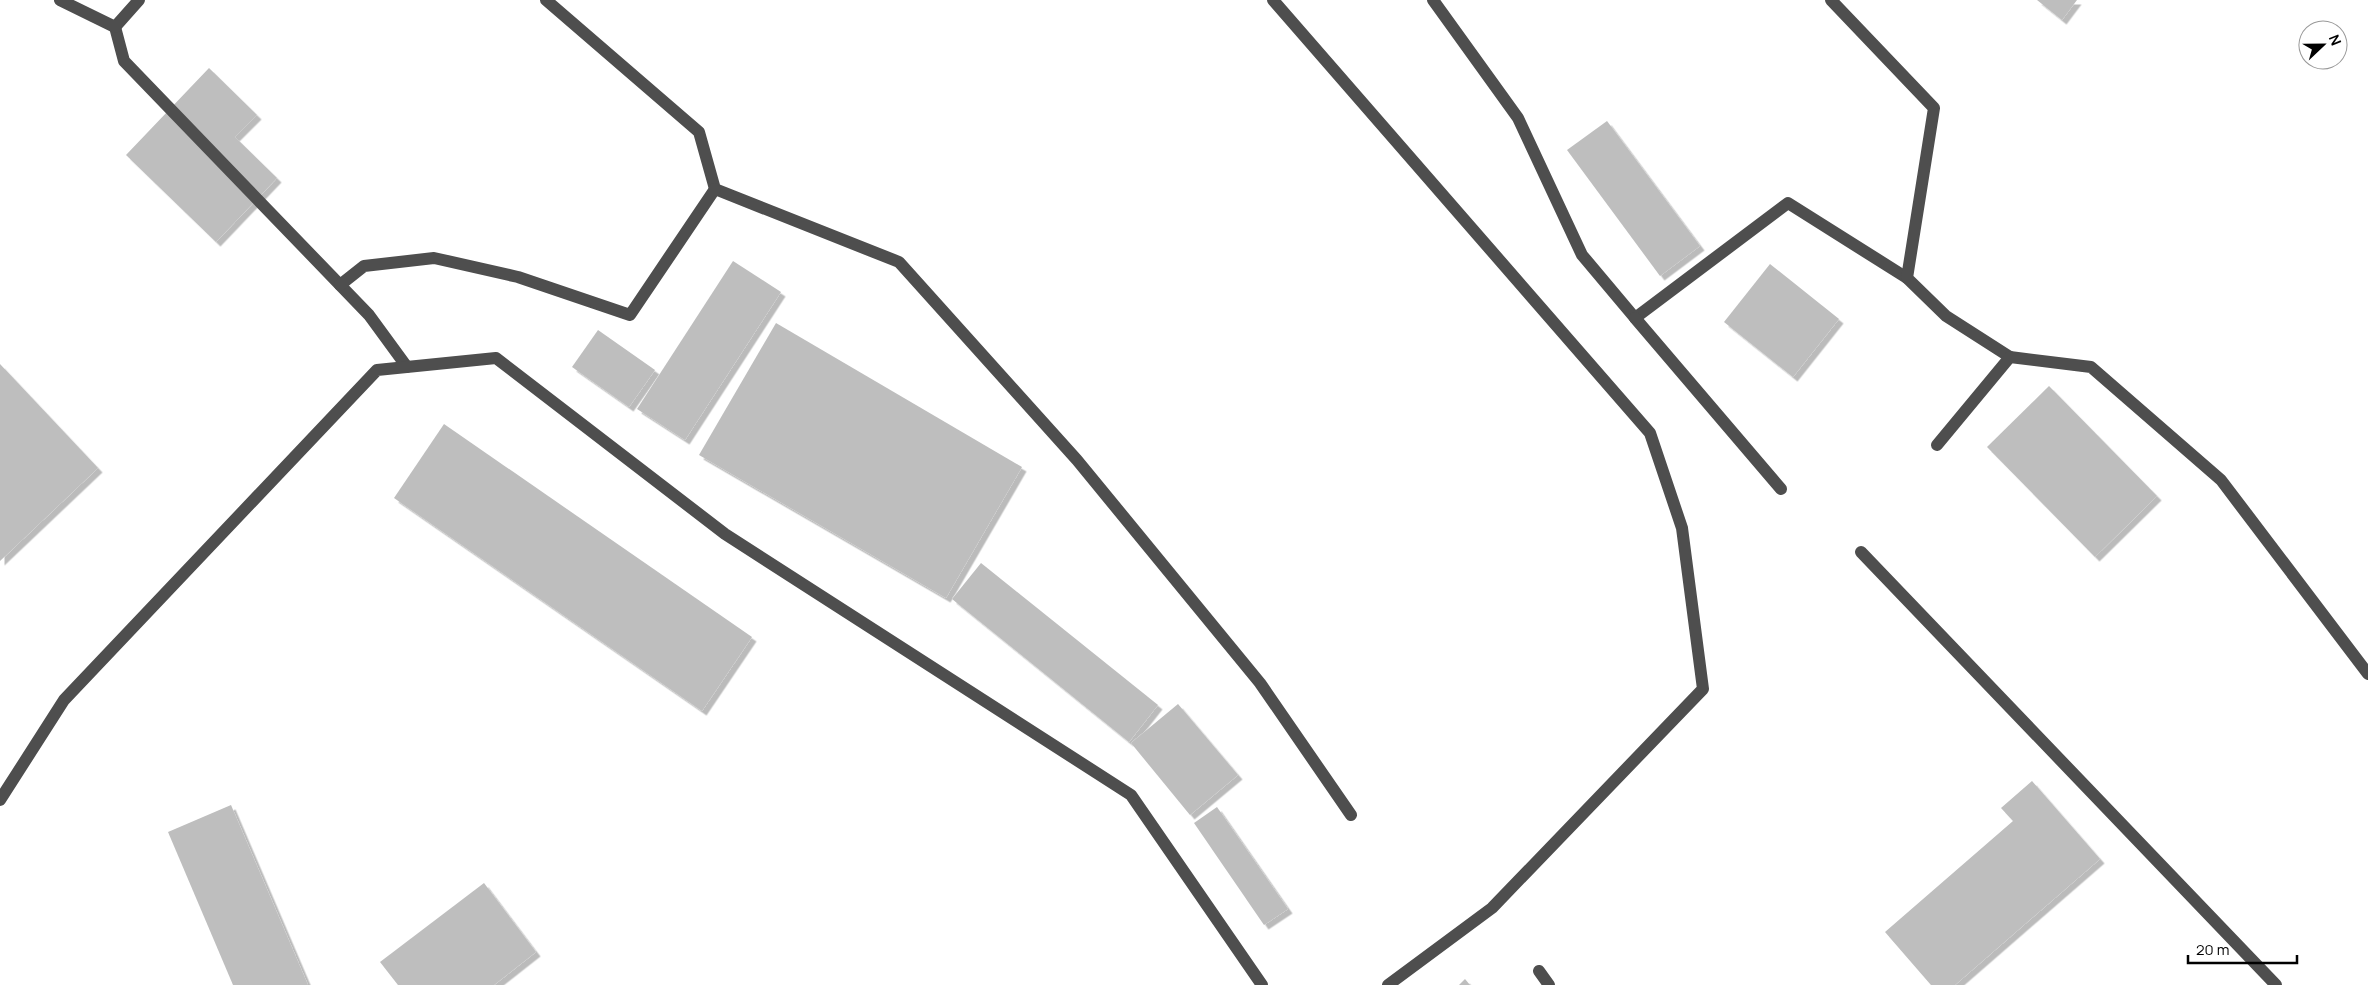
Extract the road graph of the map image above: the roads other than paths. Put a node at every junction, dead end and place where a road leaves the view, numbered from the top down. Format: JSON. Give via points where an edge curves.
{"nodes":[{"id":1,"x":60,"y":0,"type":"edge"},
{"id":2,"x":139,"y":0,"type":"edge"},
{"id":3,"x":546,"y":0,"type":"edge"},
{"id":4,"x":1273,"y":0,"type":"edge"},
{"id":5,"x":1433,"y":0,"type":"edge"},
{"id":6,"x":1831,"y":0,"type":"edge"},
{"id":7,"x":115,"y":27,"type":"junction"},
{"id":8,"x":715,"y":189,"type":"junction"},
{"id":9,"x":1907,"y":278,"type":"junction"},
{"id":10,"x":340,"y":285,"type":"junction"},
{"id":11,"x":1635,"y":318,"type":"junction"},
{"id":12,"x":2010,"y":357,"type":"junction"},
{"id":13,"x":407,"y":367,"type":"junction"},
{"id":14,"x":1937,"y":445,"type":"dead end"},
{"id":15,"x":1781,"y":489,"type":"dead end"},
{"id":16,"x":1861,"y":552,"type":"dead end"},
{"id":17,"x":2368,"y":674,"type":"edge"},
{"id":18,"x":0,"y":800,"type":"edge"},
{"id":19,"x":1351,"y":815,"type":"dead end"},
{"id":20,"x":1539,"y":971,"type":"dead end"},
{"id":21,"x":1262,"y":985,"type":"edge"},
{"id":22,"x":1388,"y":985,"type":"edge"},
{"id":23,"x":1550,"y":985,"type":"edge"},
{"id":24,"x":2276,"y":985,"type":"edge"}],
"edges":[{"from":1,"to":7,"type":"street"},
{"from":2,"to":7,"type":"street"},
{"from":3,"to":8,"type":"street","via":[[699,132]]},
{"from":4,"to":22,"type":"street","via":[[1650,432],[1682,528],[1703,689],[1492,908]]},
{"from":5,"to":11,"type":"street","via":[[1518,118],[1582,255]]},
{"from":6,"to":9,"type":"street","via":[[1934,108]]},
{"from":7,"to":10,"type":"street","via":[[124,61]]},
{"from":8,"to":10,"type":"street","via":[[630,315],[518,277],[434,258],[364,266]]},
{"from":8,"to":19,"type":"street","via":[[899,262],[1077,460],[1260,683]]},
{"from":9,"to":11,"type":"street","via":[[1788,203]]},
{"from":9,"to":12,"type":"street","via":[[1946,316]]},
{"from":10,"to":13,"type":"street","via":[[370,316]]},
{"from":11,"to":15,"type":"street"},
{"from":12,"to":14,"type":"street"},
{"from":12,"to":17,"type":"street","via":[[2091,368],[2221,480]]},
{"from":13,"to":18,"type":"street","via":[[377,370],[64,700]]},
{"from":13,"to":21,"type":"street","via":[[496,358],[725,534],[1131,795]]},
{"from":16,"to":24,"type":"street"},
{"from":20,"to":23,"type":"street"}]}
